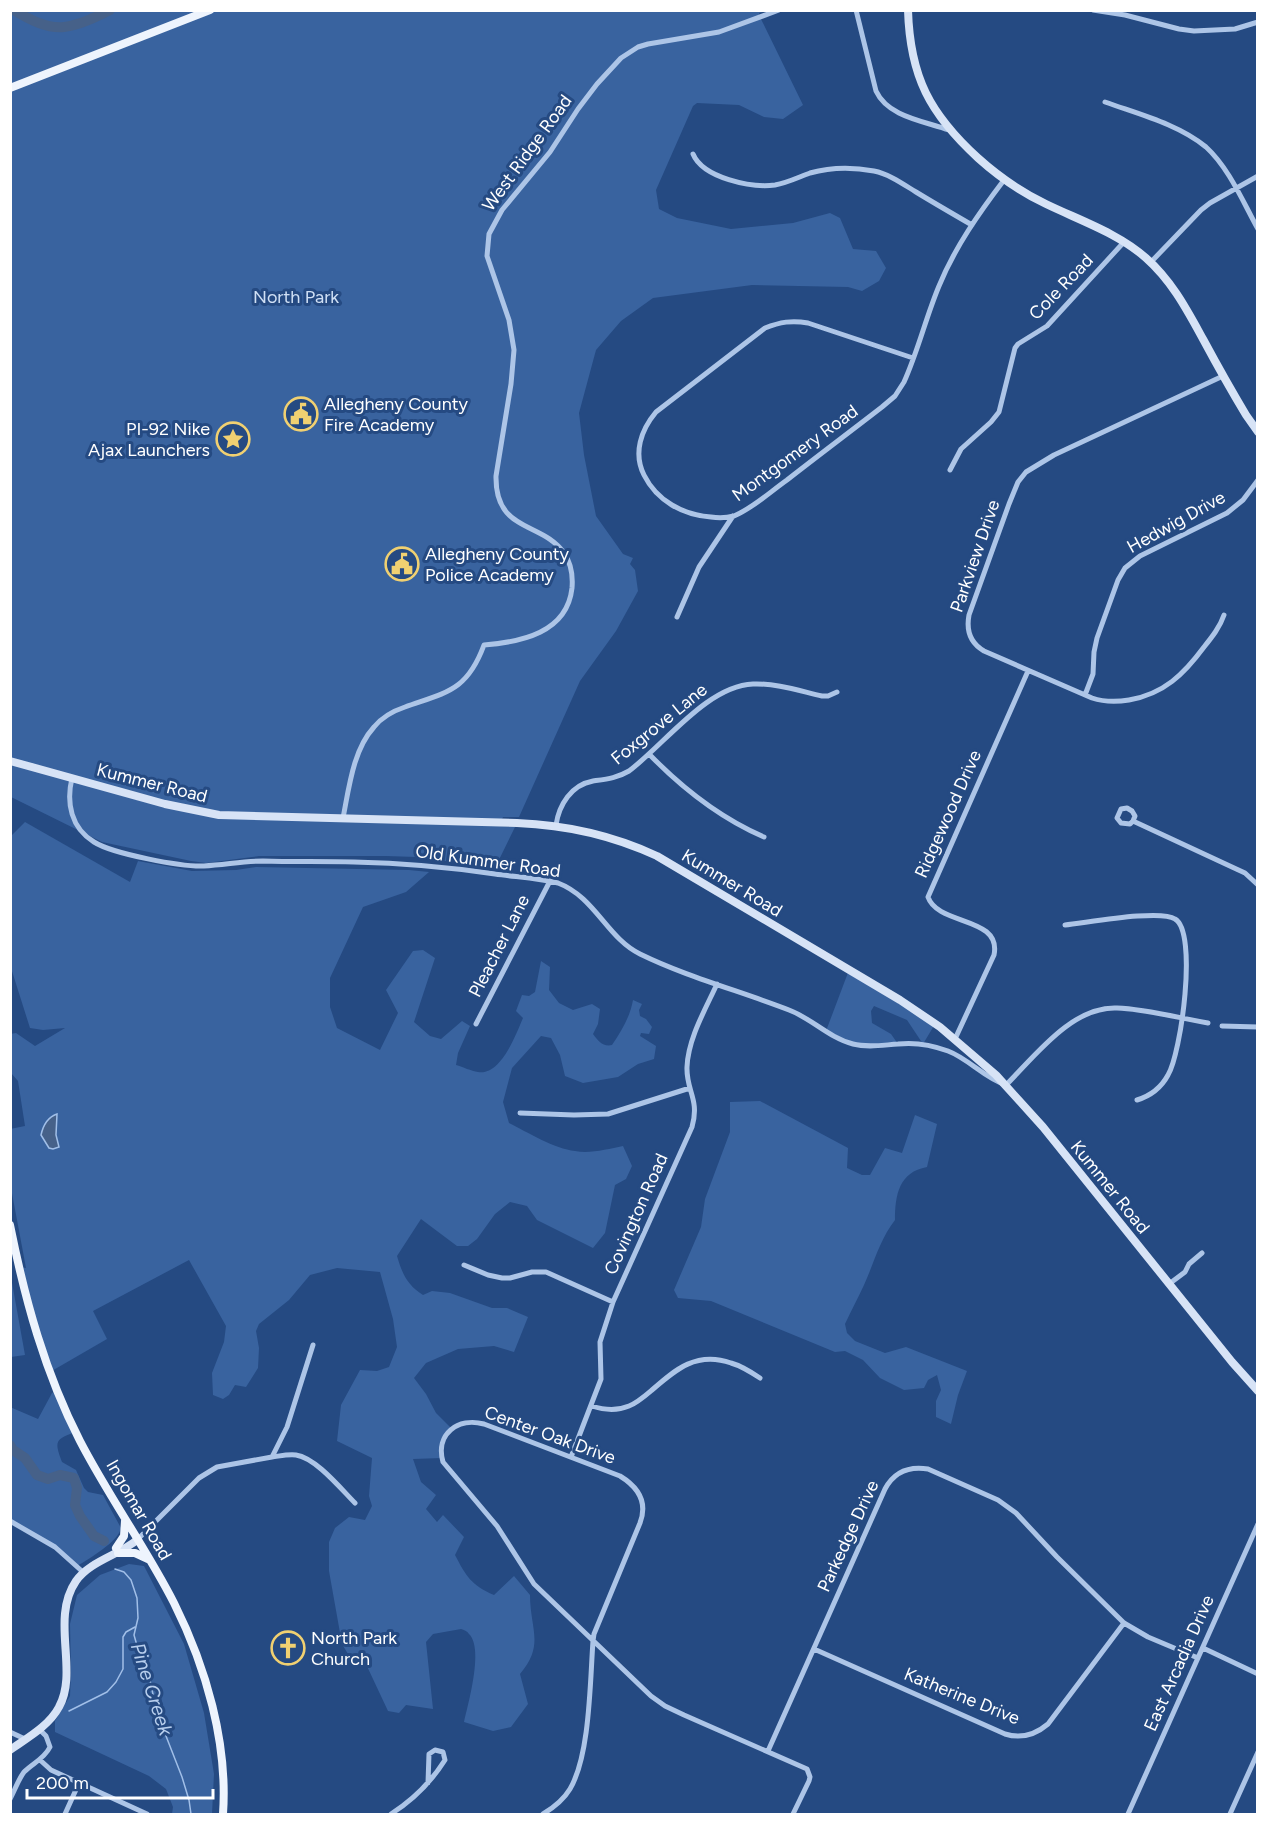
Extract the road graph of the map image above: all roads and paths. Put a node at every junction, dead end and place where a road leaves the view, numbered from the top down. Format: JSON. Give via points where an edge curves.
{"nodes":[{"id":1,"x":210,"y":10,"type":"edge"},
{"id":2,"x":779,"y":10,"type":"edge"},
{"id":3,"x":856,"y":10,"type":"edge"},
{"id":4,"x":908,"y":10,"type":"edge"},
{"id":5,"x":1093,"y":10,"type":"edge"},
{"id":6,"x":1257,"y":22,"type":"edge"},
{"id":7,"x":10,"y":88,"type":"edge"},
{"id":8,"x":1105,"y":102,"type":"dead end"},
{"id":9,"x":949,"y":130,"type":"junction"},
{"id":10,"x":693,"y":154,"type":"dead end"},
{"id":11,"x":1257,"y":176,"type":"edge"},
{"id":12,"x":1004,"y":180,"type":"junction"},
{"id":13,"x":1235,"y":188,"type":"junction"},
{"id":14,"x":972,"y":225,"type":"junction"},
{"id":15,"x":1257,"y":229,"type":"edge"},
{"id":16,"x":1124,"y":242,"type":"junction"},
{"id":17,"x":1151,"y":262,"type":"junction"},
{"id":18,"x":913,"y":358,"type":"junction"},
{"id":19,"x":1223,"y":376,"type":"junction"},
{"id":20,"x":1257,"y":432,"type":"edge"},
{"id":21,"x":950,"y":470,"type":"dead end"},
{"id":22,"x":1256,"y":484,"type":"edge"},
{"id":23,"x":733,"y":516,"type":"junction"},
{"id":24,"x":1224,"y":615,"type":"dead end"},
{"id":25,"x":676,"y":617,"type":"dead end"},
{"id":26,"x":1028,"y":671,"type":"junction"},
{"id":27,"x":837,"y":692,"type":"dead end"},
{"id":28,"x":1085,"y":695,"type":"junction"},
{"id":29,"x":649,"y":754,"type":"junction"},
{"id":30,"x":10,"y":761,"type":"edge"},
{"id":31,"x":72,"y":778,"type":"junction"},
{"id":32,"x":343,"y":818,"type":"junction"},
{"id":33,"x":1133,"y":821,"type":"dead end"},
{"id":34,"x":556,"y":825,"type":"junction"},
{"id":35,"x":764,"y":837,"type":"dead end"},
{"id":36,"x":550,"y":881,"type":"junction"},
{"id":37,"x":1257,"y":885,"type":"edge"},
{"id":38,"x":1065,"y":926,"type":"dead end"},
{"id":39,"x":717,"y":984,"type":"junction"},
{"id":40,"x":1182,"y":1018,"type":"junction"},
{"id":41,"x":1208,"y":1023,"type":"dead end"},
{"id":42,"x":476,"y":1024,"type":"dead end"},
{"id":43,"x":1222,"y":1026,"type":"dead end"},
{"id":44,"x":1257,"y":1027,"type":"edge"},
{"id":45,"x":955,"y":1039,"type":"junction"},
{"id":46,"x":1006,"y":1085,"type":"junction"},
{"id":47,"x":690,"y":1088,"type":"junction"},
{"id":48,"x":1137,"y":1100,"type":"dead end"},
{"id":49,"x":520,"y":1113,"type":"dead end"},
{"id":50,"x":10,"y":1225,"type":"edge"},
{"id":51,"x":1202,"y":1253,"type":"dead end"},
{"id":52,"x":464,"y":1265,"type":"dead end"},
{"id":53,"x":1169,"y":1284,"type":"junction"},
{"id":54,"x":613,"y":1302,"type":"junction"},
{"id":55,"x":313,"y":1345,"type":"dead end"},
{"id":56,"x":760,"y":1378,"type":"dead end"},
{"id":57,"x":1257,"y":1391,"type":"edge"},
{"id":58,"x":592,"y":1406,"type":"junction"},
{"id":59,"x":272,"y":1457,"type":"junction"},
{"id":60,"x":571,"y":1457,"type":"junction"},
{"id":61,"x":355,"y":1503,"type":"dead end"},
{"id":62,"x":124,"y":1518,"type":"junction"},
{"id":63,"x":10,"y":1521,"type":"edge"},
{"id":64,"x":1257,"y":1524,"type":"edge"},
{"id":65,"x":137,"y":1540,"type":"junction"},
{"id":66,"x":117,"y":1550,"type":"junction"},
{"id":67,"x":148,"y":1559,"type":"junction"},
{"id":68,"x":84,"y":1573,"type":"junction"},
{"id":69,"x":1124,"y":1623,"type":"junction"},
{"id":70,"x":593,"y":1641,"type":"junction"},
{"id":71,"x":814,"y":1648,"type":"junction"},
{"id":72,"x":1203,"y":1648,"type":"junction"},
{"id":73,"x":1198,"y":1659,"type":"junction"},
{"id":74,"x":1257,"y":1674,"type":"edge"},
{"id":75,"x":39,"y":1729,"type":"junction"},
{"id":76,"x":10,"y":1732,"type":"edge"},
{"id":77,"x":25,"y":1739,"type":"junction"},
{"id":78,"x":10,"y":1750,"type":"edge"},
{"id":79,"x":768,"y":1751,"type":"junction"},
{"id":80,"x":1257,"y":1752,"type":"edge"},
{"id":81,"x":40,"y":1760,"type":"junction"},
{"id":82,"x":80,"y":1783,"type":"junction"},
{"id":83,"x":428,"y":1783,"type":"junction"},
{"id":84,"x":10,"y":1799,"type":"edge"},
{"id":85,"x":65,"y":1815,"type":"edge"},
{"id":86,"x":147,"y":1815,"type":"edge"},
{"id":87,"x":223,"y":1815,"type":"edge"},
{"id":88,"x":391,"y":1815,"type":"edge"},
{"id":89,"x":543,"y":1815,"type":"edge"},
{"id":90,"x":793,"y":1815,"type":"edge"},
{"id":91,"x":1128,"y":1815,"type":"edge"},
{"id":92,"x":1230,"y":1815,"type":"edge"}],
"edges":[{"from":1,"to":7,"type":"main road"},
{"from":2,"to":32,"type":"street","name":"West Ridge Road","via":[[719,32],[643,46],[627,54],[589,93],[550,153],[495,220],[487,241],[487,256],[509,320],[514,350],[496,491],[513,518],[555,543],[564,554],[572,575],[570,597],[561,615],[546,630],[520,640],[484,645],[472,671],[456,687],[392,712],[378,722],[362,745]]},
{"from":3,"to":9,"type":"street","via":[[881,101],[900,114]]},
{"from":4,"to":9,"type":"street","via":[[918,75]]},
{"from":5,"to":6,"type":"street","via":[[1194,31]]},
{"from":8,"to":13,"type":"street","via":[[1191,136],[1212,154]]},
{"from":9,"to":12,"type":"street"},
{"from":10,"to":14,"type":"street","via":[[703,168],[742,184],[776,185],[836,168],[878,172]]},
{"from":11,"to":13,"type":"street"},
{"from":12,"to":14,"type":"street","name":"Montgomery Road"},
{"from":12,"to":16,"type":"street"},
{"from":13,"to":15,"type":"street"},
{"from":13,"to":17,"type":"street","via":[[1201,210]]},
{"from":14,"to":18,"type":"street","name":"Montgomery Road","via":[[945,271]]},
{"from":16,"to":17,"type":"street"},
{"from":16,"to":21,"type":"street","name":"Cole Road","via":[[1047,326],[1017,344],[999,412],[961,449]]},
{"from":17,"to":19,"type":"street","via":[[1179,296]]},
{"from":18,"to":23,"type":"street","name":"Montgomery Road","via":[[896,396],[758,502]]},
{"from":18,"to":23,"type":"street","name":"Montgomery Road","via":[[808,323],[786,321],[765,328],[665,405],[649,421],[640,441],[640,464],[649,485],[682,511],[705,517]]},
{"from":19,"to":20,"type":"street"},
{"from":19,"to":26,"type":"street","name":"Parkview Drive","via":[[1054,455],[1032,467],[1018,482],[968,627],[970,639],[979,648]]},
{"from":22,"to":28,"type":"street","name":"Hedwig Drive","via":[[1227,513],[1140,556],[1125,568],[1097,638],[1093,674]]},
{"from":23,"to":25,"type":"street","via":[[699,567]]},
{"from":24,"to":28,"type":"street","name":"Parkview Drive","via":[[1184,673],[1169,686],[1144,697],[1124,700],[1099,700]]},
{"from":26,"to":28,"type":"street","name":"Parkview Drive"},
{"from":26,"to":45,"type":"street","name":"Ridgewood Drive","via":[[928,897],[939,910],[988,933],[994,942],[993,956]]},
{"from":27,"to":29,"type":"street","name":"Foxgrove Lane","via":[[828,696],[763,684],[740,686],[707,702]]},
{"from":29,"to":34,"type":"street","name":"Foxgrove Lane","via":[[620,776],[586,783],[571,793],[561,807]]},
{"from":29,"to":35,"type":"street","via":[[704,803]]},
{"from":30,"to":31,"type":"street","name":"Kummer Road"},
{"from":31,"to":32,"type":"street","name":"Kummer Road","via":[[199,812]]},
{"from":31,"to":36,"type":"street","name":"Old Kummer Road","via":[[72,817],[93,842],[115,851],[193,866],[254,861],[389,863]]},
{"from":32,"to":34,"type":"street","name":"Kummer Road"},
{"from":33,"to":37,"type":"street","via":[[1245,873]]},
{"from":34,"to":45,"type":"street","name":"Kummer Road","via":[[614,838],[657,856],[894,997]]},
{"from":36,"to":39,"type":"street","name":"Old Kummer Road","via":[[567,886],[581,897],[633,951]]},
{"from":36,"to":42,"type":"street","name":"Pleacher Lane"},
{"from":38,"to":40,"type":"street","via":[[1159,915],[1179,921],[1184,934],[1187,985]]},
{"from":39,"to":46,"type":"street","name":"Old Kummer Road","via":[[791,1010],[855,1044],[923,1044],[948,1051]]},
{"from":39,"to":47,"type":"street","name":"Covington Road","via":[[688,1053]]},
{"from":40,"to":41,"type":"street"},
{"from":40,"to":46,"type":"street","via":[[1115,1008],[1084,1014],[1063,1028]]},
{"from":40,"to":48,"type":"street","via":[[1168,1075],[1151,1094]]},
{"from":43,"to":44,"type":"street"},
{"from":45,"to":46,"type":"street","name":"Kummer Road"},
{"from":46,"to":53,"type":"street","name":"Kummer Road"},
{"from":47,"to":49,"type":"street","via":[[608,1114]]},
{"from":47,"to":54,"type":"street","name":"Covington Road","via":[[695,1107],[692,1127]]},
{"from":50,"to":62,"type":"main road","name":"Ingomar Road","via":[[42,1353],[81,1442]]},
{"from":51,"to":53,"type":"street"},
{"from":52,"to":54,"type":"street","via":[[502,1278],[546,1272]]},
{"from":53,"to":57,"type":"street","name":"Kummer Road"},
{"from":54,"to":58,"type":"street","name":"Covington Road","via":[[601,1335],[601,1379]]},
{"from":55,"to":59,"type":"street","via":[[287,1426]]},
{"from":56,"to":58,"type":"street","via":[[730,1362],[697,1360],[678,1368],[628,1407]]},
{"from":58,"to":60,"type":"street","name":"Covington Road"},
{"from":59,"to":61,"type":"street","via":[[306,1458]]},
{"from":59,"to":65,"type":"street","via":[[217,1467],[199,1478]]},
{"from":60,"to":70,"type":"street","name":"Center Oak Drive","via":[[628,1481],[643,1503],[640,1523]]},
{"from":60,"to":70,"type":"street","name":"Center Oak Drive","via":[[471,1421],[448,1432],[441,1453],[445,1466],[497,1526],[531,1581]]},
{"from":62,"to":65,"type":"main road","name":"Ingomar Road"},
{"from":62,"to":66,"type":"main road","via":[[124,1536]]},
{"from":63,"to":68,"type":"street","via":[[55,1547]]},
{"from":64,"to":72,"type":"street","name":"East Arcadia Drive"},
{"from":65,"to":66,"type":"street","via":[[128,1541]]},
{"from":65,"to":67,"type":"main road","name":"Ingomar Road"},
{"from":66,"to":67,"type":"main road"},
{"from":66,"to":68,"type":"street","via":[[89,1565]]},
{"from":67,"to":87,"type":"main road","name":"Ingomar Road","via":[[173,1602],[203,1674],[221,1760]]},
{"from":68,"to":75,"type":"street","via":[[74,1584],[64,1618],[64,1695],[54,1714]]},
{"from":69,"to":71,"type":"street","name":"Katherine Drive","via":[[1048,1724],[1024,1737],[1012,1737]]},
{"from":69,"to":71,"type":"street","name":"Parkedge Drive","via":[[1008,1507],[935,1472],[914,1468],[897,1474],[888,1485]]},
{"from":69,"to":73,"type":"street","name":"Parkedge Drive"},
{"from":70,"to":79,"type":"street","via":[[658,1702]]},
{"from":70,"to":89,"type":"street","name":"Center Oak Drive","via":[[581,1761],[570,1789]]},
{"from":71,"to":79,"type":"street","name":"Parkedge Drive"},
{"from":72,"to":73,"type":"street","name":"East Arcadia Drive"},
{"from":72,"to":74,"type":"street"},
{"from":73,"to":91,"type":"street","name":"East Arcadia Drive"},
{"from":75,"to":77,"type":"street"},
{"from":75,"to":81,"type":"street","via":[[50,1748]]},
{"from":76,"to":77,"type":"street"},
{"from":77,"to":78,"type":"street"},
{"from":79,"to":90,"type":"street","via":[[809,1773]]},
{"from":80,"to":92,"type":"street"},
{"from":81,"to":82,"type":"street","via":[[51,1770]]},
{"from":81,"to":84,"type":"street","via":[[22,1775]]},
{"from":82,"to":85,"type":"street"},
{"from":82,"to":86,"type":"street"},
{"from":83,"to":83,"type":"street","via":[[445,1760],[443,1752],[435,1750],[429,1754]]},
{"from":83,"to":88,"type":"street"}]}
